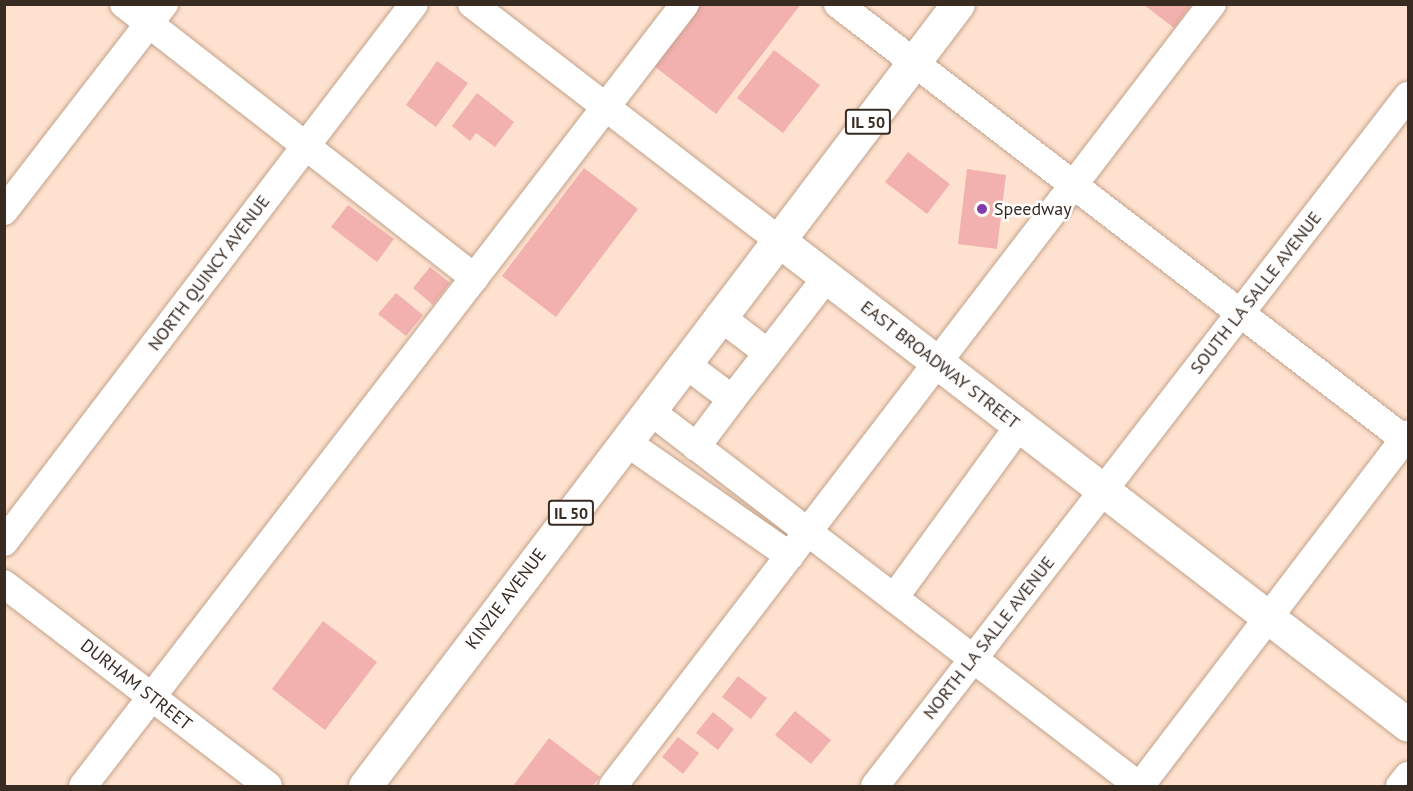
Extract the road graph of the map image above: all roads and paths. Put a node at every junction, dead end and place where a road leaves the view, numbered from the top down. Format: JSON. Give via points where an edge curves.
{"nodes":[{"id":1,"x":124,"y":4,"type":"edge"},
{"id":2,"x":414,"y":4,"type":"edge"},
{"id":3,"x":472,"y":4,"type":"edge"},
{"id":4,"x":685,"y":4,"type":"edge"},
{"id":5,"x":838,"y":4,"type":"edge"},
{"id":6,"x":958,"y":4,"type":"edge"},
{"id":7,"x":1212,"y":4,"type":"edge"},
{"id":8,"x":156,"y":14,"type":"edge"},
{"id":9,"x":913,"y":62,"type":"junction"},
{"id":10,"x":1408,"y":96,"type":"edge"},
{"id":11,"x":606,"y":108,"type":"junction"},
{"id":12,"x":307,"y":145,"type":"junction"},
{"id":13,"x":1074,"y":185,"type":"junction"},
{"id":14,"x":4,"y":211,"type":"edge"},
{"id":15,"x":777,"y":239,"type":"junction"},
{"id":16,"x":827,"y":277,"type":"junction"},
{"id":17,"x":475,"y":278,"type":"junction"},
{"id":18,"x":1241,"y":313,"type":"junction"},
{"id":19,"x":720,"y":316,"type":"junction"},
{"id":20,"x":768,"y":352,"type":"junction"},
{"id":21,"x":684,"y":363,"type":"junction"},
{"id":22,"x":938,"y":363,"type":"junction"},
{"id":23,"x":732,"y":399,"type":"junction"},
{"id":24,"x":648,"y":410,"type":"junction"},
{"id":25,"x":1019,"y":426,"type":"junction"},
{"id":26,"x":1407,"y":438,"type":"edge"},
{"id":27,"x":625,"y":441,"type":"junction"},
{"id":28,"x":696,"y":447,"type":"junction"},
{"id":29,"x":1104,"y":490,"type":"junction"},
{"id":30,"x":808,"y":532,"type":"junction"},
{"id":31,"x":4,"y":542,"type":"edge"},
{"id":32,"x":790,"y":556,"type":"junction"},
{"id":33,"x":4,"y":584,"type":"edge"},
{"id":34,"x":894,"y":598,"type":"junction"},
{"id":35,"x":1269,"y":617,"type":"junction"},
{"id":36,"x":973,"y":660,"type":"junction"},
{"id":37,"x":152,"y":697,"type":"junction"},
{"id":38,"x":1408,"y":725,"type":"edge"},
{"id":39,"x":1408,"y":776,"type":"edge"},
{"id":40,"x":83,"y":786,"type":"edge"},
{"id":41,"x":268,"y":786,"type":"edge"},
{"id":42,"x":365,"y":786,"type":"edge"},
{"id":43,"x":613,"y":786,"type":"edge"},
{"id":44,"x":875,"y":786,"type":"edge"},
{"id":45,"x":1139,"y":786,"type":"edge"},
{"id":46,"x":1400,"y":786,"type":"edge"}],
"edges":[{"from":1,"to":8,"type":"street"},
{"from":2,"to":12,"type":"street","name":"NORTH QUINCY AVENUE"},
{"from":3,"to":11,"type":"street","name":"EAST BROADWAY STREET"},
{"from":4,"to":11,"type":"street"},
{"from":5,"to":9,"type":"street"},
{"from":6,"to":9,"type":"main road","number":"IL 50"},
{"from":7,"to":13,"type":"street"},
{"from":8,"to":12,"type":"street"},
{"from":8,"to":14,"type":"street"},
{"from":9,"to":13,"type":"street"},
{"from":9,"to":15,"type":"main road","number":"IL 50"},
{"from":10,"to":18,"type":"street","name":"SOUTH LA SALLE AVENUE"},
{"from":11,"to":15,"type":"street","name":"EAST BROADWAY STREET"},
{"from":11,"to":17,"type":"street"},
{"from":12,"to":17,"type":"street"},
{"from":12,"to":31,"type":"street","name":"NORTH QUINCY AVENUE"},
{"from":13,"to":18,"type":"street"},
{"from":13,"to":22,"type":"street"},
{"from":15,"to":16,"type":"main road","name":"EAST BROADWAY STREET"},
{"from":15,"to":19,"type":"main road","name":"KINZIE AVENUE","number":"IL 50"},
{"from":16,"to":20,"type":"street"},
{"from":16,"to":22,"type":"main road","name":"EAST BROADWAY STREET"},
{"from":17,"to":37,"type":"street"},
{"from":18,"to":26,"type":"street"},
{"from":18,"to":29,"type":"street","name":"SOUTH LA SALLE AVENUE"},
{"from":19,"to":20,"type":"street"},
{"from":19,"to":21,"type":"main road","name":"KINZIE AVENUE","number":"IL 50"},
{"from":20,"to":23,"type":"street"},
{"from":21,"to":23,"type":"street"},
{"from":21,"to":24,"type":"main road","name":"KINZIE AVENUE","number":"IL 50"},
{"from":22,"to":25,"type":"main road","name":"EAST BROADWAY STREET"},
{"from":22,"to":30,"type":"street"},
{"from":23,"to":28,"type":"street"},
{"from":24,"to":27,"type":"main road","name":"KINZIE AVENUE","number":"IL 50"},
{"from":24,"to":28,"type":"street"},
{"from":25,"to":29,"type":"main road","name":"EAST BROADWAY STREET"},
{"from":25,"to":34,"type":"street"},
{"from":26,"to":35,"type":"street"},
{"from":27,"to":32,"type":"street"},
{"from":27,"to":42,"type":"main road","name":"KINZIE AVENUE","number":"IL 50"},
{"from":28,"to":30,"type":"street"},
{"from":29,"to":35,"type":"main road","name":"EAST BROADWAY STREET"},
{"from":29,"to":36,"type":"street","name":"NORTH LA SALLE AVENUE"},
{"from":30,"to":32,"type":"street"},
{"from":30,"to":34,"type":"street"},
{"from":32,"to":43,"type":"street"},
{"from":33,"to":37,"type":"street","name":"DURHAM STREET"},
{"from":34,"to":36,"type":"street"},
{"from":35,"to":38,"type":"main road","name":"EAST BROADWAY STREET"},
{"from":35,"to":45,"type":"street"},
{"from":36,"to":44,"type":"street","name":"NORTH LA SALLE AVENUE"},
{"from":36,"to":45,"type":"street"},
{"from":37,"to":40,"type":"street"},
{"from":37,"to":41,"type":"street","name":"DURHAM STREET"},
{"from":39,"to":46,"type":"street"}]}
